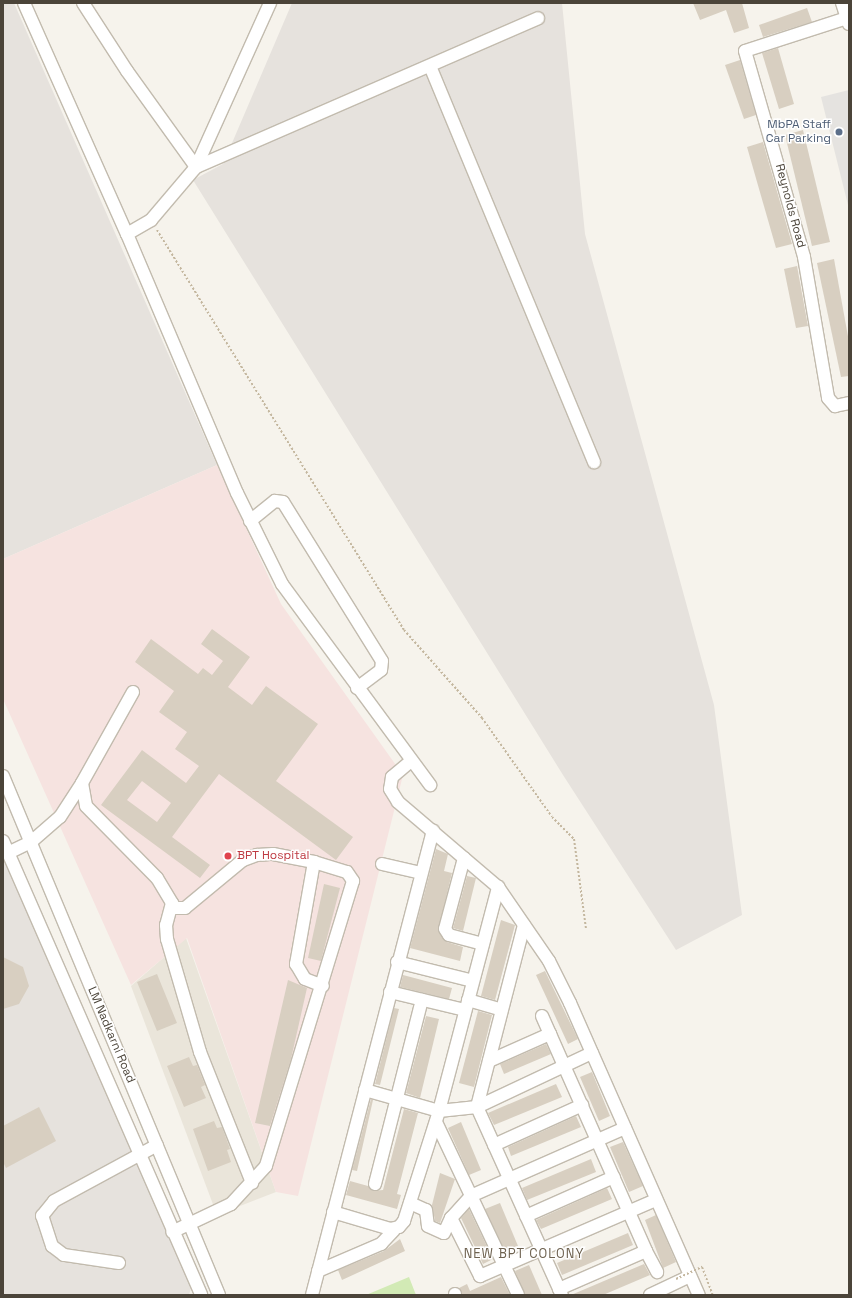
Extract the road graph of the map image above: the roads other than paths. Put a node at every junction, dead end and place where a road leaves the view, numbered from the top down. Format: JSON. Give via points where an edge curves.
{"nodes":[{"id":1,"x":24,"y":3,"type":"edge"},
{"id":2,"x":83,"y":3,"type":"edge"},
{"id":3,"x":270,"y":3,"type":"edge"},
{"id":4,"x":842,"y":3,"type":"edge"},
{"id":5,"x":538,"y":18,"type":"dead end"},
{"id":6,"x":848,"y":21,"type":"edge"},
{"id":7,"x":430,"y":66,"type":"junction"},
{"id":8,"x":196,"y":167,"type":"junction"},
{"id":9,"x":128,"y":234,"type":"junction"},
{"id":10,"x":849,"y":404,"type":"edge"},
{"id":11,"x":594,"y":462,"type":"dead end"},
{"id":12,"x":250,"y":521,"type":"junction"},
{"id":13,"x":358,"y":688,"type":"junction"},
{"id":14,"x":133,"y":692,"type":"dead end"},
{"id":15,"x":411,"y":761,"type":"junction"},
{"id":16,"x":3,"y":776,"type":"edge"},
{"id":17,"x":82,"y":783,"type":"junction"},
{"id":18,"x":430,"y":785,"type":"dead end"},
{"id":19,"x":433,"y":831,"type":"junction"},
{"id":20,"x":3,"y":841,"type":"edge"},
{"id":21,"x":31,"y":842,"type":"junction"},
{"id":22,"x":8,"y":853,"type":"junction"},
{"id":23,"x":464,"y":858,"type":"junction"},
{"id":24,"x":314,"y":862,"type":"junction"},
{"id":25,"x":382,"y":864,"type":"dead end"},
{"id":26,"x":420,"y":873,"type":"junction"},
{"id":27,"x":498,"y":887,"type":"junction"},
{"id":28,"x":172,"y":903,"type":"junction"},
{"id":29,"x":524,"y":925,"type":"junction"},
{"id":30,"x":483,"y":944,"type":"junction"},
{"id":31,"x":397,"y":962,"type":"junction"},
{"id":32,"x":473,"y":981,"type":"junction"},
{"id":33,"x":323,"y":986,"type":"junction"},
{"id":34,"x":390,"y":992,"type":"junction"},
{"id":35,"x":422,"y":1000,"type":"junction"},
{"id":36,"x":467,"y":1005,"type":"junction"},
{"id":37,"x":502,"y":1010,"type":"junction"},
{"id":38,"x":542,"y":1016,"type":"dead end"},
{"id":39,"x":550,"y":1034,"type":"junction"},
{"id":40,"x":592,"y":1053,"type":"junction"},
{"id":41,"x":489,"y":1061,"type":"junction"},
{"id":42,"x":565,"y":1066,"type":"junction"},
{"id":43,"x":365,"y":1090,"type":"junction"},
{"id":44,"x":397,"y":1099,"type":"junction"},
{"id":45,"x":582,"y":1105,"type":"junction"},
{"id":46,"x":477,"y":1107,"type":"junction"},
{"id":47,"x":437,"y":1116,"type":"junction"},
{"id":48,"x":625,"y":1128,"type":"junction"},
{"id":49,"x":597,"y":1140,"type":"junction"},
{"id":50,"x":157,"y":1145,"type":"junction"},
{"id":51,"x":494,"y":1145,"type":"junction"},
{"id":52,"x":139,"y":1153,"type":"junction"},
{"id":53,"x":614,"y":1177,"type":"junction"},
{"id":54,"x":509,"y":1178,"type":"junction"},
{"id":55,"x":252,"y":1183,"type":"junction"},
{"id":56,"x":375,"y":1184,"type":"dead end"},
{"id":57,"x":471,"y":1196,"type":"junction"},
{"id":58,"x":656,"y":1200,"type":"junction"},
{"id":59,"x":410,"y":1203,"type":"junction"},
{"id":60,"x":334,"y":1212,"type":"junction"},
{"id":61,"x":629,"y":1212,"type":"junction"},
{"id":62,"x":526,"y":1216,"type":"junction"},
{"id":63,"x":451,"y":1218,"type":"junction"},
{"id":64,"x":188,"y":1223,"type":"junction"},
{"id":65,"x":394,"y":1230,"type":"junction"},
{"id":66,"x":172,"y":1232,"type":"junction"},
{"id":67,"x":542,"y":1250,"type":"junction"},
{"id":68,"x":646,"y":1251,"type":"junction"},
{"id":69,"x":119,"y":1263,"type":"dead end"},
{"id":70,"x":504,"y":1267,"type":"junction"},
{"id":71,"x":318,"y":1271,"type":"junction"},
{"id":72,"x":656,"y":1272,"type":"dead end"},
{"id":73,"x":690,"y":1276,"type":"junction"},
{"id":74,"x":561,"y":1292,"type":"edge"},
{"id":75,"x":666,"y":1292,"type":"edge"},
{"id":76,"x":201,"y":1295,"type":"edge"},
{"id":77,"x":219,"y":1295,"type":"edge"},
{"id":78,"x":312,"y":1295,"type":"edge"},
{"id":79,"x":518,"y":1295,"type":"edge"},
{"id":80,"x":650,"y":1295,"type":"edge"},
{"id":81,"x":699,"y":1295,"type":"edge"}],
"edges":[{"from":1,"to":9,"type":"street"},
{"from":2,"to":8,"type":"street","via":[[127,72]]},
{"from":3,"to":8,"type":"street"},
{"from":4,"to":6,"type":"street"},
{"from":5,"to":7,"type":"street"},
{"from":6,"to":10,"type":"street","name":"Reynolds Road","via":[[745,51],[804,257],[828,398],[835,406]]},
{"from":7,"to":8,"type":"street"},
{"from":7,"to":11,"type":"street"},
{"from":8,"to":9,"type":"street","via":[[151,220]]},
{"from":9,"to":12,"type":"street"},
{"from":12,"to":13,"type":"street","via":[[282,584]]},
{"from":12,"to":13,"type":"street","via":[[275,501],[283,502],[382,661],[381,670]]},
{"from":13,"to":15,"type":"street"},
{"from":14,"to":17,"type":"street"},
{"from":15,"to":18,"type":"street"},
{"from":15,"to":19,"type":"street","via":[[390,781],[390,789],[398,802]]},
{"from":16,"to":21,"type":"street","name":"LM Nadkarni Road"},
{"from":17,"to":21,"type":"street","via":[[60,817]]},
{"from":17,"to":28,"type":"street","via":[[86,806],[157,878]]},
{"from":19,"to":23,"type":"street"},
{"from":19,"to":26,"type":"street"},
{"from":20,"to":22,"type":"street","name":"LM Nadkarni Road"},
{"from":21,"to":22,"type":"street"},
{"from":21,"to":50,"type":"street","name":"LM Nadkarni Road"},
{"from":22,"to":52,"type":"street","name":"LM Nadkarni Road"},
{"from":23,"to":27,"type":"street"},
{"from":23,"to":30,"type":"street","via":[[445,929],[449,935]]},
{"from":24,"to":28,"type":"street","via":[[273,854],[258,855],[243,860],[185,908],[175,908]]},
{"from":24,"to":33,"type":"street","via":[[296,964],[305,979]]},
{"from":24,"to":33,"type":"street","via":[[347,872],[353,881]]},
{"from":25,"to":26,"type":"street"},
{"from":26,"to":31,"type":"street"},
{"from":27,"to":29,"type":"street"},
{"from":27,"to":30,"type":"street"},
{"from":28,"to":55,"type":"street","via":[[166,925],[167,939],[200,1052]]},
{"from":29,"to":37,"type":"street"},
{"from":29,"to":40,"type":"street","via":[[549,961]]},
{"from":30,"to":32,"type":"street"},
{"from":31,"to":32,"type":"street"},
{"from":31,"to":34,"type":"street"},
{"from":32,"to":36,"type":"street"},
{"from":33,"to":55,"type":"street","via":[[266,1166]]},
{"from":34,"to":35,"type":"street"},
{"from":34,"to":43,"type":"street"},
{"from":35,"to":36,"type":"street"},
{"from":35,"to":44,"type":"street"},
{"from":36,"to":37,"type":"street"},
{"from":36,"to":47,"type":"street"},
{"from":37,"to":41,"type":"street"},
{"from":38,"to":39,"type":"street"},
{"from":39,"to":41,"type":"street"},
{"from":39,"to":42,"type":"street"},
{"from":40,"to":42,"type":"street"},
{"from":40,"to":48,"type":"street"},
{"from":41,"to":46,"type":"street"},
{"from":42,"to":45,"type":"street"},
{"from":42,"to":46,"type":"street"},
{"from":43,"to":44,"type":"street"},
{"from":43,"to":60,"type":"street"},
{"from":44,"to":47,"type":"street"},
{"from":44,"to":56,"type":"street"},
{"from":45,"to":49,"type":"street"},
{"from":45,"to":51,"type":"street"},
{"from":46,"to":47,"type":"street"},
{"from":46,"to":51,"type":"street"},
{"from":47,"to":57,"type":"street"},
{"from":47,"to":59,"type":"street"},
{"from":48,"to":49,"type":"street"},
{"from":48,"to":58,"type":"street"},
{"from":49,"to":53,"type":"street"},
{"from":49,"to":54,"type":"street"},
{"from":50,"to":52,"type":"street"},
{"from":50,"to":64,"type":"street","name":"LM Nadkarni Road"},
{"from":51,"to":54,"type":"street"},
{"from":52,"to":66,"type":"street","name":"LM Nadkarni Road"},
{"from":52,"to":69,"type":"street","via":[[54,1201],[42,1216],[52,1246],[64,1255]]},
{"from":53,"to":61,"type":"street"},
{"from":53,"to":62,"type":"street"},
{"from":54,"to":57,"type":"street"},
{"from":54,"to":62,"type":"street"},
{"from":55,"to":64,"type":"street","via":[[231,1204]]},
{"from":57,"to":63,"type":"street"},
{"from":57,"to":70,"type":"street"},
{"from":58,"to":61,"type":"street"},
{"from":58,"to":73,"type":"street"},
{"from":59,"to":63,"type":"street","via":[[426,1210],[428,1226],[444,1233]]},
{"from":59,"to":65,"type":"street","via":[[404,1221]]},
{"from":60,"to":65,"type":"street"},
{"from":60,"to":71,"type":"street"},
{"from":61,"to":67,"type":"street"},
{"from":61,"to":68,"type":"street"},
{"from":62,"to":67,"type":"street"},
{"from":63,"to":70,"type":"street","via":[[477,1274],[480,1276]]},
{"from":64,"to":66,"type":"street"},
{"from":64,"to":77,"type":"street","name":"LM Nadkarni Road"},
{"from":65,"to":71,"type":"street","via":[[381,1244]]},
{"from":66,"to":76,"type":"street","name":"LM Nadkarni Road"},
{"from":67,"to":70,"type":"street"},
{"from":67,"to":74,"type":"street"},
{"from":68,"to":72,"type":"street"},
{"from":68,"to":74,"type":"street"},
{"from":70,"to":79,"type":"street"},
{"from":71,"to":78,"type":"street"},
{"from":73,"to":75,"type":"street"},
{"from":73,"to":81,"type":"street"},
{"from":75,"to":80,"type":"street"}]}
